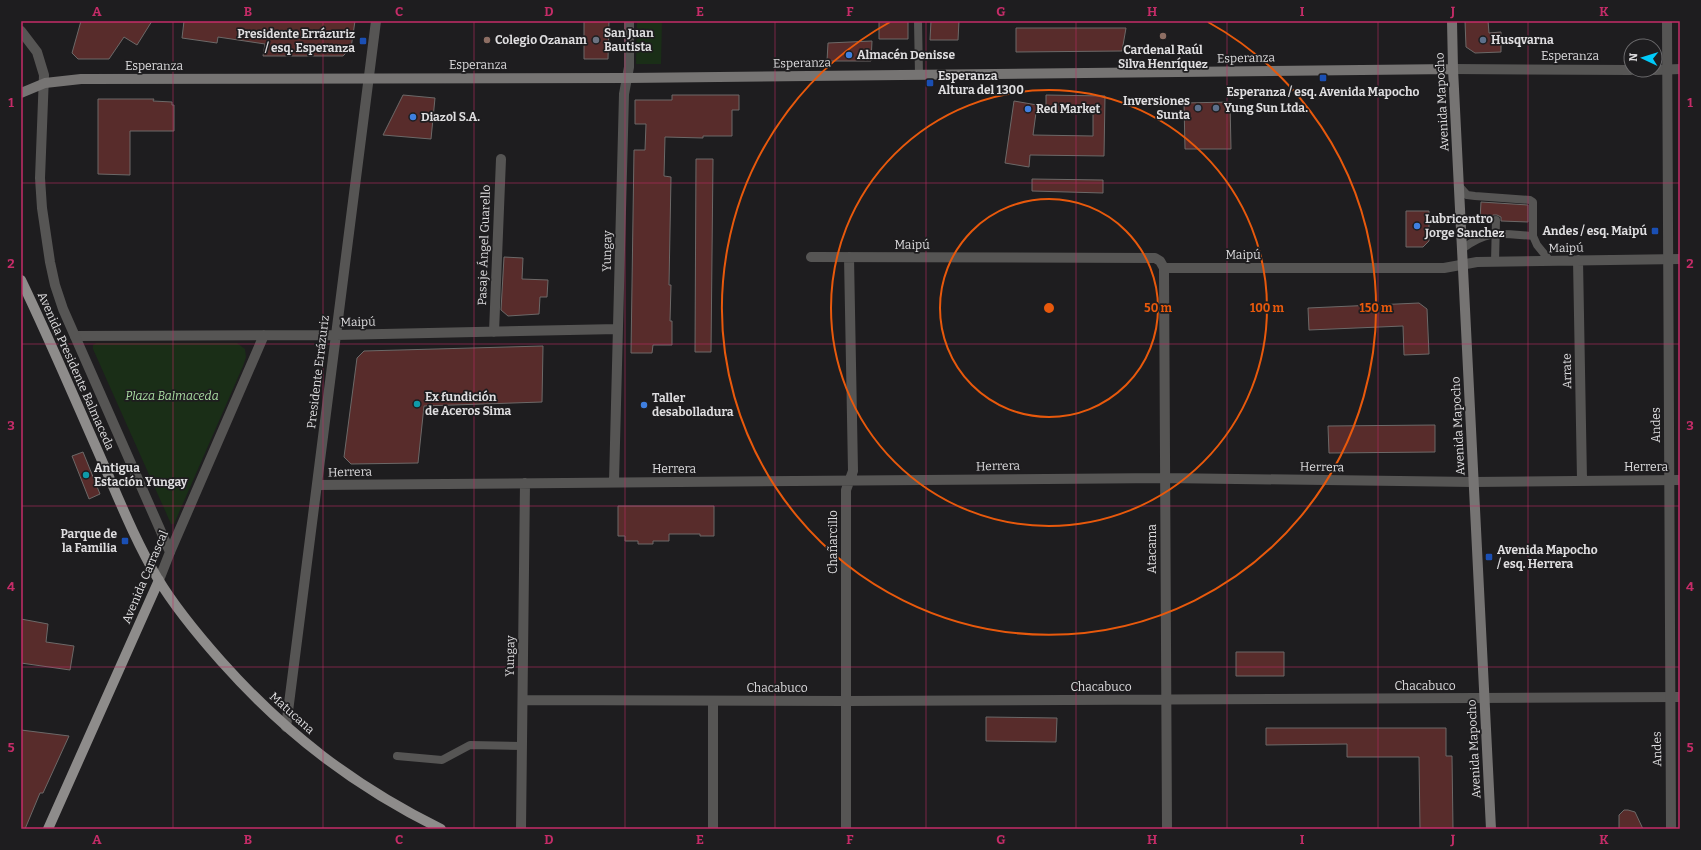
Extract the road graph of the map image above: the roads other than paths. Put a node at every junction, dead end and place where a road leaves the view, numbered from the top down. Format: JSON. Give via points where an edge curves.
{"nodes":[{"id":1,"x":376,"y":21,"type":"edge"},
{"id":2,"x":629,"y":21,"type":"edge"},
{"id":3,"x":918,"y":21,"type":"edge"},
{"id":4,"x":1452,"y":21,"type":"edge"},
{"id":5,"x":1667,"y":21,"type":"edge"},
{"id":6,"x":21,"y":31,"type":"edge"},
{"id":7,"x":1453,"y":69,"type":"junction"},
{"id":8,"x":1663,"y":69,"type":"edge"},
{"id":9,"x":1668,"y":69,"type":"junction"},
{"id":10,"x":1680,"y":69,"type":"edge"},
{"id":11,"x":1623,"y":70,"type":"edge"},
{"id":12,"x":919,"y":75,"type":"junction"},
{"id":13,"x":369,"y":78,"type":"junction"},
{"id":14,"x":626,"y":78,"type":"junction"},
{"id":15,"x":45,"y":84,"type":"junction"},
{"id":16,"x":21,"y":93,"type":"edge"},
{"id":17,"x":501,"y":160,"type":"dead end"},
{"id":18,"x":1459,"y":186,"type":"junction"},
{"id":19,"x":1496,"y":220,"type":"dead end"},
{"id":20,"x":1496,"y":234,"type":"junction"},
{"id":21,"x":1533,"y":236,"type":"junction"},
{"id":22,"x":1462,"y":249,"type":"junction"},
{"id":23,"x":811,"y":257,"type":"dead end"},
{"id":24,"x":849,"y":257,"type":"junction"},
{"id":25,"x":1680,"y":258,"type":"edge"},
{"id":26,"x":1668,"y":259,"type":"junction"},
{"id":27,"x":1578,"y":260,"type":"junction"},
{"id":28,"x":1550,"y":261,"type":"junction"},
{"id":29,"x":1495,"y":262,"type":"junction"},
{"id":30,"x":1463,"y":265,"type":"junction"},
{"id":31,"x":1164,"y":268,"type":"junction"},
{"id":32,"x":21,"y":280,"type":"edge"},
{"id":33,"x":618,"y":329,"type":"junction"},
{"id":34,"x":494,"y":332,"type":"junction"},
{"id":35,"x":264,"y":335,"type":"junction"},
{"id":36,"x":336,"y":335,"type":"junction"},
{"id":37,"x":75,"y":336,"type":"junction"},
{"id":38,"x":1165,"y":478,"type":"junction"},
{"id":39,"x":850,"y":480,"type":"junction"},
{"id":40,"x":1582,"y":480,"type":"junction"},
{"id":41,"x":1675,"y":480,"type":"edge"},
{"id":42,"x":614,"y":482,"type":"junction"},
{"id":43,"x":1473,"y":482,"type":"junction"},
{"id":44,"x":525,"y":483,"type":"junction"},
{"id":45,"x":317,"y":485,"type":"junction"},
{"id":46,"x":170,"y":552,"type":"junction"},
{"id":47,"x":158,"y":580,"type":"junction"},
{"id":48,"x":1669,"y":697,"type":"junction"},
{"id":49,"x":1680,"y":697,"type":"edge"},
{"id":50,"x":1485,"y":698,"type":"junction"},
{"id":51,"x":523,"y":700,"type":"junction"},
{"id":52,"x":1166,"y":700,"type":"junction"},
{"id":53,"x":713,"y":701,"type":"junction"},
{"id":54,"x":846,"y":701,"type":"junction"},
{"id":55,"x":286,"y":727,"type":"junction"},
{"id":56,"x":522,"y":746,"type":"junction"},
{"id":57,"x":397,"y":756,"type":"dead end"},
{"id":58,"x":48,"y":829,"type":"edge"},
{"id":59,"x":441,"y":829,"type":"edge"},
{"id":60,"x":521,"y":829,"type":"edge"},
{"id":61,"x":713,"y":829,"type":"edge"},
{"id":62,"x":846,"y":829,"type":"edge"},
{"id":63,"x":1167,"y":829,"type":"edge"},
{"id":64,"x":1491,"y":829,"type":"edge"},
{"id":65,"x":1671,"y":829,"type":"edge"}],
"edges":[{"from":1,"to":13,"type":"street","name":"Presidente Errázuriz"},
{"from":2,"to":14,"type":"street","name":"Yungay","via":[[629,66]]},
{"from":3,"to":12,"type":"lane"},
{"from":4,"to":7,"type":"main road","name":"Avenida Mapocho"},
{"from":5,"to":9,"type":"street","name":"Andes"},
{"from":6,"to":15,"type":"street","name":"Avenida Presidente Balmaceda","via":[[37,52]]},
{"from":7,"to":11,"type":"street","name":"Esperanza"},
{"from":7,"to":12,"type":"main road","name":"Esperanza"},
{"from":7,"to":18,"type":"main road","name":"Avenida Mapocho"},
{"from":8,"to":9,"type":"street"},
{"from":9,"to":10,"type":"street"},
{"from":9,"to":26,"type":"street","name":"Andes"},
{"from":12,"to":14,"type":"main road","name":"Esperanza"},
{"from":13,"to":14,"type":"main road","name":"Esperanza"},
{"from":13,"to":15,"type":"main road","name":"Esperanza","via":[[81,79]]},
{"from":13,"to":36,"type":"street","name":"Presidente Errázuriz"},
{"from":14,"to":33,"type":"street","name":"Yungay"},
{"from":15,"to":16,"type":"main road","name":"Esperanza"},
{"from":15,"to":37,"type":"street","name":"Avenida Presidente Balmaceda","via":[[40,178],[42,208],[55,285]]},
{"from":17,"to":34,"type":"street","name":"Pasaje Ángel Guarello"},
{"from":18,"to":21,"type":"lane","via":[[1467,194],[1496,200],[1533,202]]},
{"from":18,"to":22,"type":"main road","name":"Avenida Mapocho"},
{"from":19,"to":20,"type":"lane"},
{"from":20,"to":21,"type":"lane"},
{"from":20,"to":22,"type":"lane","via":[[1476,239]]},
{"from":20,"to":29,"type":"lane"},
{"from":21,"to":28,"type":"lane"},
{"from":22,"to":30,"type":"main road","name":"Avenida Mapocho"},
{"from":23,"to":24,"type":"street","name":"Maipú"},
{"from":24,"to":31,"type":"street","name":"Maipú","via":[[1154,258],[1160,261]]},
{"from":24,"to":39,"type":"street","name":"Chañarcillo","via":[[853,471]]},
{"from":25,"to":26,"type":"street","name":"Maipú"},
{"from":26,"to":27,"type":"street","name":"Maipú"},
{"from":26,"to":41,"type":"street","name":"Andes"},
{"from":27,"to":28,"type":"street","name":"Maipú"},
{"from":27,"to":40,"type":"street","name":"Arrate"},
{"from":28,"to":29,"type":"street","name":"Maipú"},
{"from":29,"to":30,"type":"street","name":"Maipú"},
{"from":30,"to":31,"type":"street","name":"Maipú","via":[[1444,268]]},
{"from":30,"to":43,"type":"main road","name":"Avenida Mapocho"},
{"from":31,"to":38,"type":"street","name":"Atacama"},
{"from":32,"to":47,"type":"main road","name":"Avenida Presidente Balmaceda"},
{"from":33,"to":34,"type":"street","name":"Maipú"},
{"from":33,"to":42,"type":"street","name":"Yungay"},
{"from":34,"to":36,"type":"street","name":"Maipú"},
{"from":35,"to":36,"type":"street","name":"Maipú"},
{"from":35,"to":37,"type":"street","name":"Maipú"},
{"from":35,"to":46,"type":"street","name":"Avenida Carrascal"},
{"from":36,"to":45,"type":"street","name":"Presidente Errázuriz"},
{"from":37,"to":46,"type":"street","name":"Avenida Presidente Balmaceda"},
{"from":38,"to":39,"type":"street","name":"Herrera"},
{"from":38,"to":43,"type":"street","name":"Herrera"},
{"from":38,"to":52,"type":"street","name":"Atacama"},
{"from":39,"to":42,"type":"street","name":"Herrera"},
{"from":39,"to":54,"type":"street","name":"Chañarcillo","via":[[846,490]]},
{"from":40,"to":41,"type":"street","name":"Herrera"},
{"from":40,"to":43,"type":"street","name":"Herrera"},
{"from":41,"to":48,"type":"street","name":"Andes"},
{"from":42,"to":44,"type":"street","name":"Herrera"},
{"from":43,"to":50,"type":"main road","name":"Avenida Mapocho"},
{"from":44,"to":45,"type":"street","name":"Herrera"},
{"from":44,"to":51,"type":"street","name":"Yungay"},
{"from":45,"to":55,"type":"street","name":"Presidente Errázuriz"},
{"from":46,"to":47,"type":"street","name":"Avenida Carrascal"},
{"from":47,"to":55,"type":"main road","name":"Matucana","via":[[177,609],[234,676]]},
{"from":47,"to":58,"type":"main road","name":"Avenida Carrascal"},
{"from":48,"to":49,"type":"street","name":"Chacabuco"},
{"from":48,"to":50,"type":"street","name":"Chacabuco"},
{"from":48,"to":65,"type":"street","name":"Andes"},
{"from":50,"to":52,"type":"street","name":"Chacabuco"},
{"from":50,"to":64,"type":"main road","name":"Avenida Mapocho"},
{"from":51,"to":53,"type":"street","name":"Chacabuco"},
{"from":51,"to":56,"type":"street","name":"Yungay"},
{"from":52,"to":54,"type":"street","name":"Chacabuco"},
{"from":52,"to":63,"type":"street","name":"Atacama"},
{"from":53,"to":54,"type":"street","name":"Chacabuco"},
{"from":53,"to":61,"type":"street"},
{"from":54,"to":62,"type":"street","name":"Chañarcillo"},
{"from":55,"to":59,"type":"main road","name":"Matucana","via":[[364,787]]},
{"from":56,"to":57,"type":"lane","via":[[470,745],[442,760]]},
{"from":56,"to":60,"type":"street","name":"Yungay"}]}
